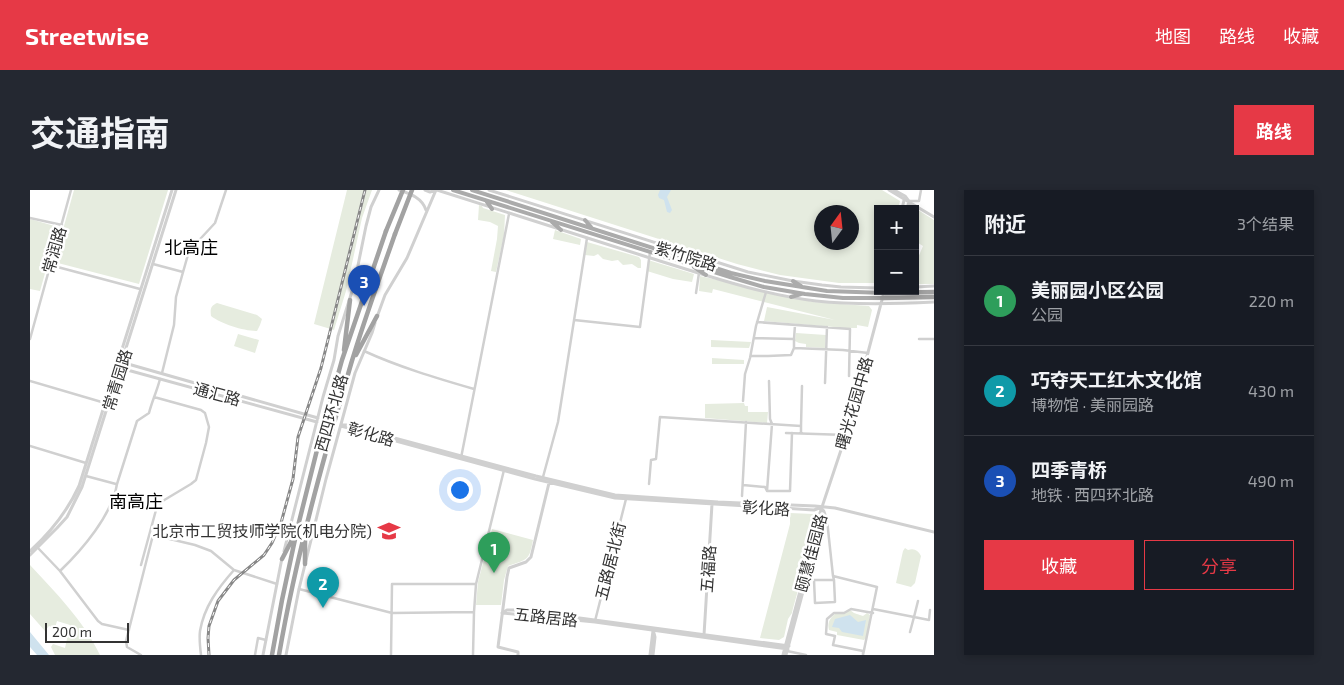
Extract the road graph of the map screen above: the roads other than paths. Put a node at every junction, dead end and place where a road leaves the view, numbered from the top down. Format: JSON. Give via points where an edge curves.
{"nodes":[{"id":1,"x":71,"y":190,"type":"edge"},
{"id":2,"x":172,"y":190,"type":"edge"},
{"id":3,"x":176,"y":190,"type":"edge"},
{"id":4,"x":226,"y":190,"type":"edge"},
{"id":5,"x":384,"y":190,"type":"edge"},
{"id":6,"x":401,"y":190,"type":"edge"},
{"id":7,"x":412,"y":190,"type":"edge"},
{"id":8,"x":425,"y":190,"type":"edge"},
{"id":9,"x":436,"y":190,"type":"edge"},
{"id":10,"x":454,"y":190,"type":"edge"},
{"id":11,"x":472,"y":190,"type":"edge"},
{"id":12,"x":489,"y":190,"type":"edge"},
{"id":13,"x":888,"y":190,"type":"edge"},
{"id":14,"x":894,"y":190,"type":"edge"},
{"id":15,"x":921,"y":190,"type":"edge"},
{"id":16,"x":378,"y":192,"type":"edge"},
{"id":17,"x":906,"y":199,"type":"junction"},
{"id":18,"x":485,"y":200,"type":"junction"},
{"id":19,"x":904,"y":205,"type":"edge"},
{"id":20,"x":907,"y":205,"type":"edge"},
{"id":21,"x":492,"y":208,"type":"junction"},
{"id":22,"x":426,"y":210,"type":"junction"},
{"id":23,"x":509,"y":214,"type":"junction"},
{"id":24,"x":934,"y":217,"type":"edge"},
{"id":25,"x":30,"y":218,"type":"edge"},
{"id":26,"x":585,"y":220,"type":"junction"},
{"id":27,"x":550,"y":221,"type":"junction"},
{"id":28,"x":62,"y":225,"type":"junction"},
{"id":29,"x":593,"y":228,"type":"junction"},
{"id":30,"x":561,"y":230,"type":"junction"},
{"id":31,"x":587,"y":238,"type":"junction"},
{"id":32,"x":651,"y":247,"type":"junction"},
{"id":33,"x":648,"y":257,"type":"junction"},
{"id":34,"x":152,"y":263,"type":"junction"},
{"id":35,"x":50,"y":265,"type":"junction"},
{"id":36,"x":690,"y":265,"type":"junction"},
{"id":37,"x":183,"y":272,"type":"junction"},
{"id":38,"x":699,"y":273,"type":"junction"},
{"id":39,"x":706,"y":275,"type":"junction"},
{"id":40,"x":793,"y":281,"type":"junction"},
{"id":41,"x":934,"y":286,"type":"edge"},
{"id":42,"x":919,"y":287,"type":"edge"},
{"id":43,"x":805,"y":288,"type":"junction"},
{"id":44,"x":874,"y":288,"type":"edge"},
{"id":45,"x":142,"y":289,"type":"junction"},
{"id":46,"x":766,"y":292,"type":"junction"},
{"id":47,"x":919,"y":292,"type":"edge"},
{"id":48,"x":934,"y":292,"type":"edge"},
{"id":49,"x":696,"y":293,"type":"dead end"},
{"id":50,"x":874,"y":293,"type":"edge"},
{"id":51,"x":805,"y":294,"type":"junction"},
{"id":52,"x":874,"y":294,"type":"edge"},
{"id":53,"x":883,"y":295,"type":"edge"},
{"id":54,"x":908,"y":295,"type":"edge"},
{"id":55,"x":792,"y":297,"type":"junction"},
{"id":56,"x":934,"y":297,"type":"edge"},
{"id":57,"x":350,"y":300,"type":"junction"},
{"id":58,"x":934,"y":302,"type":"edge"},
{"id":59,"x":881,"y":304,"type":"junction"},
{"id":60,"x":377,"y":316,"type":"junction"},
{"id":61,"x":574,"y":320,"type":"junction"},
{"id":62,"x":758,"y":322,"type":"junction"},
{"id":63,"x":795,"y":325,"type":"junction"},
{"id":64,"x":827,"y":327,"type":"junction"},
{"id":65,"x":754,"y":338,"type":"junction"},
{"id":66,"x":30,"y":339,"type":"edge"},
{"id":67,"x":794,"y":339,"type":"junction"},
{"id":68,"x":919,"y":339,"type":"dead end"},
{"id":69,"x":934,"y":339,"type":"edge"},
{"id":70,"x":794,"y":348,"type":"junction"},
{"id":71,"x":827,"y":350,"type":"junction"},
{"id":72,"x":364,"y":351,"type":"junction"},
{"id":73,"x":850,"y":351,"type":"junction"},
{"id":74,"x":868,"y":353,"type":"junction"},
{"id":75,"x":751,"y":356,"type":"junction"},
{"id":76,"x":342,"y":360,"type":"junction"},
{"id":77,"x":120,"y":362,"type":"junction"},
{"id":78,"x":351,"y":362,"type":"junction"},
{"id":79,"x":119,"y":367,"type":"junction"},
{"id":80,"x":162,"y":373,"type":"junction"},
{"id":81,"x":849,"y":376,"type":"dead end"},
{"id":82,"x":160,"y":379,"type":"junction"},
{"id":83,"x":30,"y":381,"type":"edge"},
{"id":84,"x":769,"y":381,"type":"dead end"},
{"id":85,"x":826,"y":383,"type":"dead end"},
{"id":86,"x":802,"y":386,"type":"dead end"},
{"id":87,"x":474,"y":389,"type":"junction"},
{"id":88,"x":154,"y":397,"type":"junction"},
{"id":89,"x":743,"y":401,"type":"dead end"},
{"id":90,"x":108,"y":404,"type":"junction"},
{"id":91,"x":317,"y":420,"type":"junction"},
{"id":92,"x":746,"y":422,"type":"junction"},
{"id":93,"x":772,"y":424,"type":"junction"},
{"id":94,"x":341,"y":426,"type":"junction"},
{"id":95,"x":800,"y":426,"type":"junction"},
{"id":96,"x":786,"y":433,"type":"dead end"},
{"id":97,"x":792,"y":433,"type":"junction"},
{"id":98,"x":801,"y":433,"type":"junction"},
{"id":99,"x":846,"y":435,"type":"junction"},
{"id":100,"x":30,"y":446,"type":"edge"},
{"id":101,"x":462,"y":457,"type":"junction"},
{"id":102,"x":87,"y":463,"type":"junction"},
{"id":103,"x":505,"y":469,"type":"junction"},
{"id":104,"x":86,"y":476,"type":"junction"},
{"id":105,"x":543,"y":479,"type":"junction"},
{"id":106,"x":549,"y":483,"type":"junction"},
{"id":107,"x":116,"y":484,"type":"junction"},
{"id":108,"x":649,"y":484,"type":"dead end"},
{"id":109,"x":743,"y":485,"type":"junction"},
{"id":110,"x":767,"y":491,"type":"junction"},
{"id":111,"x":742,"y":496,"type":"dead end"},
{"id":112,"x":626,"y":499,"type":"junction"},
{"id":113,"x":713,"y":503,"type":"junction"},
{"id":114,"x":823,"y":507,"type":"junction"},
{"id":115,"x":297,"y":530,"type":"junction"},
{"id":116,"x":304,"y":531,"type":"junction"},
{"id":117,"x":934,"y":532,"type":"edge"},
{"id":118,"x":38,"y":548,"type":"junction"},
{"id":119,"x":30,"y":551,"type":"edge"},
{"id":120,"x":30,"y":556,"type":"edge"},
{"id":121,"x":282,"y":559,"type":"junction"},
{"id":122,"x":305,"y":564,"type":"junction"},
{"id":123,"x":141,"y":565,"type":"dead end"},
{"id":124,"x":234,"y":570,"type":"junction"},
{"id":125,"x":60,"y":571,"type":"junction"},
{"id":126,"x":834,"y":578,"type":"junction"},
{"id":127,"x":277,"y":584,"type":"junction"},
{"id":128,"x":476,"y":584,"type":"junction"},
{"id":129,"x":299,"y":589,"type":"junction"},
{"id":130,"x":918,"y":601,"type":"dead end"},
{"id":131,"x":873,"y":609,"type":"junction"},
{"id":132,"x":930,"y":610,"type":"dead end"},
{"id":133,"x":474,"y":612,"type":"junction"},
{"id":134,"x":392,"y":613,"type":"junction"},
{"id":135,"x":502,"y":613,"type":"junction"},
{"id":136,"x":872,"y":613,"type":"junction"},
{"id":137,"x":914,"y":617,"type":"junction"},
{"id":138,"x":595,"y":621,"type":"junction"},
{"id":139,"x":654,"y":629,"type":"junction"},
{"id":140,"x":129,"y":630,"type":"junction"},
{"id":141,"x":910,"y":632,"type":"dead end"},
{"id":142,"x":704,"y":636,"type":"junction"},
{"id":143,"x":266,"y":640,"type":"junction"},
{"id":144,"x":786,"y":650,"type":"edge"},
{"id":145,"x":142,"y":655,"type":"edge"},
{"id":146,"x":201,"y":655,"type":"edge"},
{"id":147,"x":255,"y":655,"type":"edge"},
{"id":148,"x":263,"y":655,"type":"edge"},
{"id":149,"x":272,"y":655,"type":"edge"},
{"id":150,"x":279,"y":655,"type":"edge"},
{"id":151,"x":286,"y":655,"type":"edge"},
{"id":152,"x":391,"y":655,"type":"edge"},
{"id":153,"x":473,"y":655,"type":"edge"},
{"id":154,"x":518,"y":655,"type":"edge"},
{"id":155,"x":651,"y":655,"type":"edge"},
{"id":156,"x":806,"y":655,"type":"edge"},
{"id":157,"x":863,"y":655,"type":"edge"}],
"edges":[{"from":1,"to":28,"type":"street","name":"常润路"},
{"from":2,"to":45,"type":"street","name":"常青园路"},
{"from":3,"to":34,"type":"street","name":"常青园路"},
{"from":4,"to":37,"type":"street","via":[[215,223],[189,251]]},
{"from":5,"to":16,"type":"street"},
{"from":6,"to":22,"type":"street","via":[[417,197]]},
{"from":6,"to":76,"type":"highway","name":"西四环北路","bridge":true},
{"from":7,"to":78,"type":"highway","name":"西四环北路","bridge":true},
{"from":8,"to":9,"type":"street","name":"紫竹院路"},
{"from":9,"to":21,"type":"street","name":"紫竹院路"},
{"from":9,"to":22,"type":"street","name":"西四环北路"},
{"from":10,"to":18,"type":"main road","name":"紫竹院路"},
{"from":11,"to":29,"type":"main road","name":"紫竹院路"},
{"from":12,"to":26,"type":"street","name":"紫竹院路"},
{"from":13,"to":17,"type":"street"},
{"from":14,"to":17,"type":"street"},
{"from":15,"to":17,"type":"street","via":[[918,201]]},
{"from":16,"to":57,"type":"street","name":"西四环北路","via":[[366,226]]},
{"from":17,"to":19,"type":"street"},
{"from":17,"to":20,"type":"street"},
{"from":17,"to":24,"type":"street"},
{"from":18,"to":21,"type":"main road"},
{"from":18,"to":27,"type":"main road","name":"紫竹院路"},
{"from":21,"to":23,"type":"street","name":"紫竹院路"},
{"from":22,"to":60,"type":"street","name":"西四环北路","via":[[407,258],[385,295]]},
{"from":23,"to":30,"type":"street","name":"紫竹院路"},
{"from":23,"to":87,"type":"street"},
{"from":25,"to":28,"type":"street"},
{"from":26,"to":29,"type":"main road"},
{"from":26,"to":32,"type":"street","name":"紫竹院路"},
{"from":27,"to":30,"type":"main road"},
{"from":27,"to":32,"type":"main road","name":"紫竹院路"},
{"from":28,"to":35,"type":"street","name":"常润路"},
{"from":29,"to":32,"type":"main road","name":"紫竹院路"},
{"from":30,"to":31,"type":"street","name":"紫竹院路"},
{"from":31,"to":33,"type":"street","name":"紫竹院路"},
{"from":31,"to":61,"type":"street"},
{"from":32,"to":33,"type":"street"},
{"from":32,"to":36,"type":"main road","name":"紫竹院路"},
{"from":32,"to":40,"type":"street","name":"紫竹院路"},
{"from":32,"to":43,"type":"main road","name":"紫竹院路","via":[[731,272]]},
{"from":33,"to":38,"type":"street","name":"紫竹院路"},
{"from":33,"to":61,"type":"street","via":[[640,327]]},
{"from":34,"to":37,"type":"street"},
{"from":34,"to":77,"type":"street","name":"常青园路"},
{"from":35,"to":45,"type":"street"},
{"from":35,"to":66,"type":"street","name":"常润路"},
{"from":36,"to":39,"type":"main road"},
{"from":36,"to":51,"type":"main road","name":"紫竹院路","via":[[764,287]]},
{"from":37,"to":80,"type":"street"},
{"from":38,"to":39,"type":"street","name":"紫竹院路"},
{"from":38,"to":49,"type":"street"},
{"from":39,"to":46,"type":"street","name":"紫竹院路"},
{"from":40,"to":43,"type":"main road"},
{"from":40,"to":44,"type":"street","name":"紫竹院路"},
{"from":41,"to":42,"type":"street"},
{"from":43,"to":50,"type":"main road","name":"紫竹院路"},
{"from":45,"to":77,"type":"street","name":"常青园路"},
{"from":46,"to":55,"type":"street","name":"紫竹院路"},
{"from":46,"to":62,"type":"street"},
{"from":47,"to":48,"type":"highway","name":"紫竹院路"},
{"from":51,"to":52,"type":"main road","name":"紫竹院路","via":[[834,297]]},
{"from":51,"to":55,"type":"main road"},
{"from":53,"to":59,"type":"street","name":"曙光花园中路"},
{"from":54,"to":56,"type":"highway","name":"紫竹院路"},
{"from":55,"to":59,"type":"street","name":"紫竹院路"},
{"from":57,"to":76,"type":"highway"},
{"from":57,"to":91,"type":"street","name":"西四环北路"},
{"from":58,"to":59,"type":"street","name":"紫竹院路"},
{"from":59,"to":74,"type":"street","name":"曙光花园中路"},
{"from":60,"to":72,"type":"street","name":"西四环北路"},
{"from":60,"to":78,"type":"highway"},
{"from":61,"to":105,"type":"street","via":[[558,422]]},
{"from":62,"to":63,"type":"street"},
{"from":62,"to":65,"type":"street"},
{"from":63,"to":64,"type":"street"},
{"from":63,"to":67,"type":"street"},
{"from":64,"to":71,"type":"street"},
{"from":64,"to":73,"type":"street","via":[[850,329]]},
{"from":65,"to":67,"type":"street"},
{"from":65,"to":75,"type":"street"},
{"from":67,"to":70,"type":"street"},
{"from":68,"to":69,"type":"street"},
{"from":70,"to":71,"type":"street"},
{"from":70,"to":75,"type":"street","via":[[791,355]]},
{"from":71,"to":73,"type":"street"},
{"from":71,"to":85,"type":"street"},
{"from":72,"to":87,"type":"street","via":[[387,362]]},
{"from":72,"to":94,"type":"street","name":"西四环北路"},
{"from":73,"to":74,"type":"street"},
{"from":73,"to":81,"type":"street"},
{"from":74,"to":99,"type":"street","name":"曙光花园中路"},
{"from":75,"to":89,"type":"street","via":[[745,374]]},
{"from":76,"to":115,"type":"highway","name":"西四环北路"},
{"from":77,"to":79,"type":"street","name":"常青园路"},
{"from":77,"to":80,"type":"street","name":"通汇路"},
{"from":78,"to":116,"type":"highway","name":"西四环北路"},
{"from":79,"to":82,"type":"street","name":"通汇路"},
{"from":79,"to":90,"type":"street","name":"常青园路"},
{"from":80,"to":91,"type":"street","name":"通汇路"},
{"from":82,"to":88,"type":"street"},
{"from":82,"to":91,"type":"street","name":"通汇路"},
{"from":83,"to":90,"type":"street"},
{"from":84,"to":93,"type":"street"},
{"from":86,"to":95,"type":"street"},
{"from":87,"to":101,"type":"street"},
{"from":88,"to":107,"type":"street","via":[[149,413],[137,421]]},
{"from":88,"to":123,"type":"street","via":[[201,410],[209,428],[196,480],[161,502]]},
{"from":90,"to":102,"type":"street","name":"常青园路"},
{"from":90,"to":104,"type":"street","name":"常青园路"},
{"from":91,"to":121,"type":"street","name":"西四环北路"},
{"from":92,"to":93,"type":"street"},
{"from":92,"to":108,"type":"street","via":[[660,417],[656,459],[651,460]]},
{"from":92,"to":109,"type":"street"},
{"from":93,"to":95,"type":"street"},
{"from":93,"to":110,"type":"street"},
{"from":94,"to":101,"type":"street","name":"彰化路"},
{"from":94,"to":122,"type":"street","name":"西四环北路"},
{"from":95,"to":98,"type":"street"},
{"from":96,"to":97,"type":"street"},
{"from":97,"to":98,"type":"street"},
{"from":97,"to":110,"type":"street","via":[[790,491]]},
{"from":98,"to":99,"type":"street"},
{"from":99,"to":114,"type":"street","name":"曙光花园中路"},
{"from":100,"to":102,"type":"street"},
{"from":101,"to":103,"type":"street","name":"彰化路"},
{"from":102,"to":119,"type":"street","name":"常青园路","via":[[68,508],[53,529]]},
{"from":103,"to":105,"type":"street","name":"彰化路"},
{"from":103,"to":128,"type":"street"},
{"from":104,"to":107,"type":"street"},
{"from":104,"to":118,"type":"street","name":"常青园路","via":[[67,517]]},
{"from":105,"to":106,"type":"street","name":"彰化路"},
{"from":105,"to":113,"type":"street","name":"彰化路","via":[[615,495]]},
{"from":106,"to":112,"type":"street","name":"彰化路"},
{"from":106,"to":135,"type":"street","via":[[531,557],[509,568]]},
{"from":107,"to":125,"type":"street","via":[[103,520]]},
{"from":109,"to":110,"type":"street","via":[[765,486]]},
{"from":109,"to":111,"type":"street"},
{"from":112,"to":113,"type":"street","name":"彰化路"},
{"from":112,"to":138,"type":"street","name":"五路居北街"},
{"from":113,"to":114,"type":"street","name":"彰化路","via":[[814,510]]},
{"from":113,"to":142,"type":"street","name":"五福路"},
{"from":114,"to":117,"type":"street","name":"彰化路"},
{"from":114,"to":126,"type":"street"},
{"from":114,"to":144,"type":"street","name":"颐慧佳园路"},
{"from":115,"to":121,"type":"highway"},
{"from":115,"to":149,"type":"highway","name":"西四环北路"},
{"from":116,"to":122,"type":"highway"},
{"from":116,"to":150,"type":"highway","name":"西四环北路"},
{"from":118,"to":120,"type":"street","name":"常青园路"},
{"from":118,"to":125,"type":"street"},
{"from":121,"to":127,"type":"street","name":"西四环北路"},
{"from":122,"to":129,"type":"street","name":"西四环北路"},
{"from":124,"to":127,"type":"street"},
{"from":124,"to":140,"type":"street","via":[[211,551],[154,535]]},
{"from":124,"to":146,"type":"street","via":[[210,601],[200,633]]},
{"from":125,"to":140,"type":"street","via":[[98,621]]},
{"from":126,"to":126,"type":"street","via":[[835,602],[815,603],[814,580]]},
{"from":126,"to":131,"type":"street","via":[[877,587]]},
{"from":127,"to":143,"type":"street","name":"西四环北路"},
{"from":128,"to":133,"type":"street"},
{"from":128,"to":134,"type":"street","via":[[392,584]]},
{"from":129,"to":134,"type":"street"},
{"from":129,"to":151,"type":"street","name":"西四环北路"},
{"from":130,"to":137,"type":"street"},
{"from":131,"to":136,"type":"street"},
{"from":131,"to":137,"type":"street"},
{"from":132,"to":137,"type":"street","via":[[929,620]]},
{"from":133,"to":134,"type":"street"},
{"from":133,"to":153,"type":"street"},
{"from":134,"to":152,"type":"street"},
{"from":135,"to":138,"type":"street","name":"五路居路"},
{"from":135,"to":154,"type":"street","via":[[498,647],[518,652]]},
{"from":136,"to":157,"type":"street"},
{"from":136,"to":157,"type":"street","via":[[851,609],[826,618],[826,634],[835,636],[833,645],[863,651]]},
{"from":137,"to":141,"type":"street"},
{"from":138,"to":139,"type":"street","name":"五路居路"},
{"from":139,"to":142,"type":"street","name":"五路居路"},
{"from":139,"to":155,"type":"street"},
{"from":140,"to":145,"type":"street","via":[[127,647]]},
{"from":142,"to":144,"type":"street","name":"五路居路"},
{"from":143,"to":147,"type":"street","via":[[258,638]]},
{"from":143,"to":148,"type":"street","name":"西四环北路"},
{"from":144,"to":156,"type":"street"}]}
